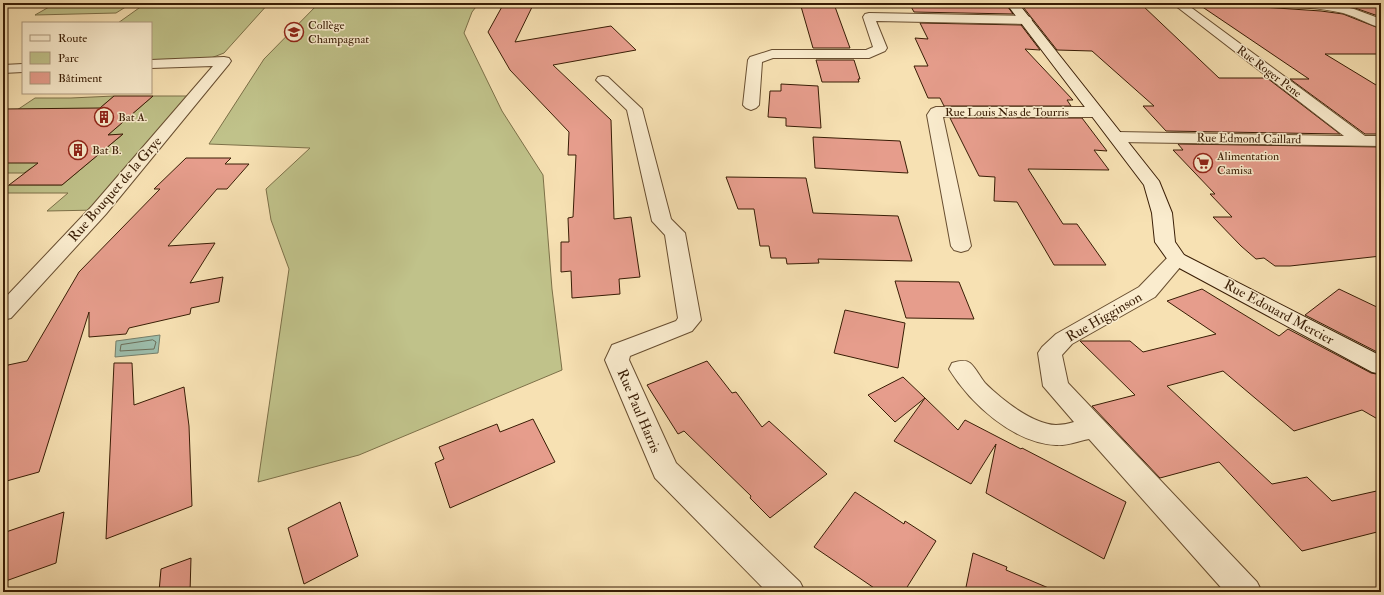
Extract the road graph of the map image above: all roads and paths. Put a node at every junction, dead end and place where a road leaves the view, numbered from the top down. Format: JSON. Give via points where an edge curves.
{"nodes":[{"id":1,"x":1012,"y":3,"type":"edge"},
{"id":2,"x":1178,"y":3,"type":"edge"},
{"id":3,"x":1254,"y":3,"type":"edge"},
{"id":4,"x":1026,"y":20,"type":"junction"},
{"id":5,"x":1381,"y":24,"type":"edge"},
{"id":6,"x":152,"y":64,"type":"edge"},
{"id":7,"x":22,"y":68,"type":"edge"},
{"id":8,"x":3,"y":69,"type":"edge"},
{"id":9,"x":603,"y":80,"type":"dead end"},
{"id":10,"x":751,"y":105,"type":"dead end"},
{"id":11,"x":1096,"y":112,"type":"junction"},
{"id":12,"x":1117,"y":137,"type":"junction"},
{"id":13,"x":1360,"y":140,"type":"junction"},
{"id":14,"x":1381,"y":141,"type":"edge"},
{"id":15,"x":961,"y":246,"type":"dead end"},
{"id":16,"x":1176,"y":259,"type":"junction"},
{"id":17,"x":3,"y":313,"type":"edge"},
{"id":18,"x":1381,"y":366,"type":"edge"},
{"id":19,"x":961,"y":369,"type":"dead end"},
{"id":20,"x":1095,"y":428,"type":"junction"},
{"id":21,"x":788,"y":592,"type":"edge"},
{"id":22,"x":1246,"y":592,"type":"edge"}],
"edges":[{"from":1,"to":4,"type":"street"},
{"from":2,"to":13,"type":"street","name":"Rue Roger Pene"},
{"from":3,"to":5,"type":"street","via":[[1314,4],[1340,8],[1364,15]]},
{"from":4,"to":10,"type":"street","via":[[867,11],[880,48],[869,54],[772,54],[755,60]]},
{"from":4,"to":11,"type":"street"},
{"from":6,"to":17,"type":"street","name":"Rue Bouquet de la Grye","via":[[224,62],[99,210]]},
{"from":7,"to":8,"type":"street"},
{"from":9,"to":21,"type":"street","name":"Rue Paul Harris","via":[[634,109],[662,221],[675,233],[690,320],[684,326],[620,351],[618,360],[665,470]]},
{"from":11,"to":12,"type":"street"},
{"from":11,"to":15,"type":"street","name":"Rue Louis Nas de Tourris","via":[[936,112],[934,114]]},
{"from":12,"to":13,"type":"street","name":"Rue Edmond Caillard"},
{"from":12,"to":16,"type":"street","via":[[1153,185],[1162,212],[1165,242]]},
{"from":13,"to":14,"type":"street","name":"Rue Edmond Caillard"},
{"from":16,"to":18,"type":"street","name":"Rue Edouard Mercier"},
{"from":16,"to":20,"type":"street","name":"Rue Higginson","via":[[1147,292],[1064,339],[1050,353],[1056,386]]},
{"from":19,"to":20,"type":"street","via":[[967,379],[997,408],[1031,430],[1055,435]]},
{"from":20,"to":22,"type":"street","name":"Rue Higginson"}]}
